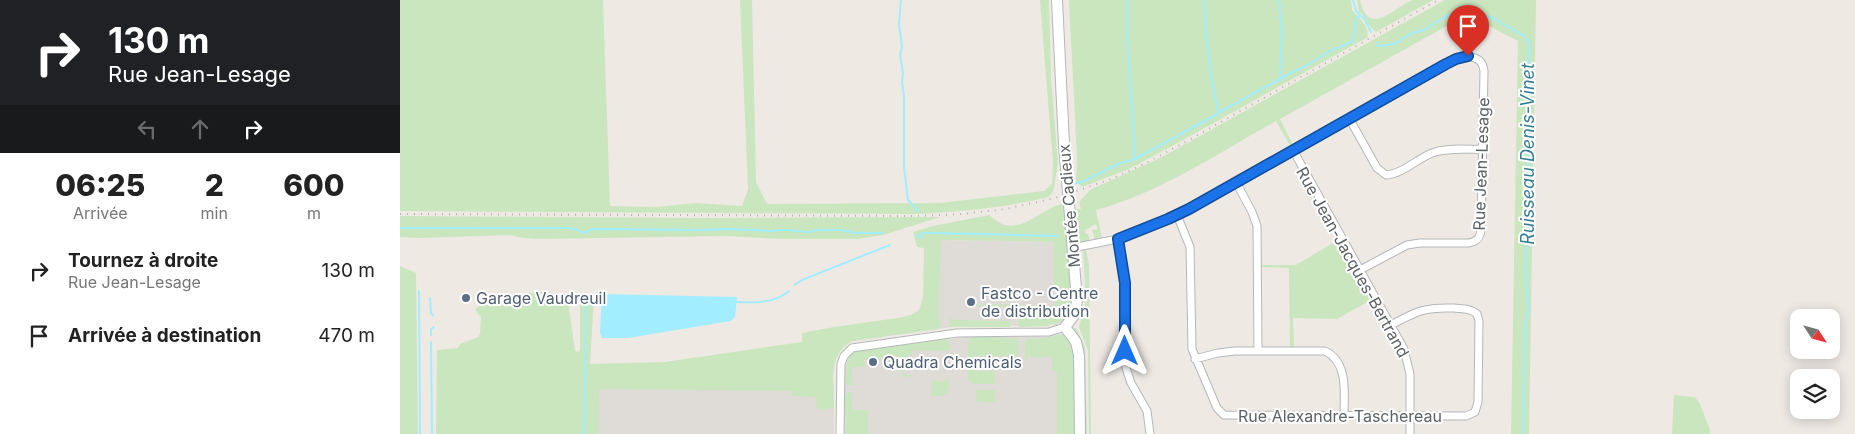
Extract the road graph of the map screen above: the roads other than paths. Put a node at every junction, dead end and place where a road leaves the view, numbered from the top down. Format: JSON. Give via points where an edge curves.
{"nodes":[{"id":1,"x":1057,"y":0,"type":"edge"},
{"id":2,"x":1349,"y":118,"type":"junction"},
{"id":3,"x":1293,"y":150,"type":"junction"},
{"id":4,"x":1482,"y":150,"type":"junction"},
{"id":5,"x":1236,"y":182,"type":"junction"},
{"id":6,"x":1177,"y":215,"type":"junction"},
{"id":7,"x":1118,"y":239,"type":"junction"},
{"id":8,"x":1072,"y":248,"type":"junction"},
{"id":9,"x":1360,"y":270,"type":"junction"},
{"id":10,"x":1391,"y":325,"type":"junction"},
{"id":11,"x":1065,"y":327,"type":"junction"},
{"id":12,"x":1258,"y":351,"type":"junction"},
{"id":13,"x":1195,"y":358,"type":"junction"},
{"id":14,"x":1344,"y":416,"type":"junction"},
{"id":15,"x":1410,"y":416,"type":"junction"},
{"id":16,"x":840,"y":434,"type":"edge"},
{"id":17,"x":1080,"y":434,"type":"edge"},
{"id":18,"x":1150,"y":434,"type":"edge"},
{"id":19,"x":1410,"y":434,"type":"edge"}],
"edges":[{"from":1,"to":8,"type":"street","name":"Montée Cadieux"},
{"from":2,"to":3,"type":"street","name":"Rue Jean-Lesage"},
{"from":2,"to":4,"type":"street","via":[[1377,168],[1386,174],[1395,173],[1436,152]]},
{"from":2,"to":4,"type":"street","name":"Rue Jean-Lesage","via":[[1452,61],[1474,57],[1484,68]]},
{"from":3,"to":5,"type":"street","name":"Rue Jean-Lesage"},
{"from":3,"to":9,"type":"street","name":"Rue Jean-Jacques-Bertrand"},
{"from":4,"to":9,"type":"street","name":"Rue Jean-Lesage","via":[[1481,230],[1478,239],[1468,243],[1407,244]]},
{"from":5,"to":6,"type":"street","name":"Rue Jean-Lesage"},
{"from":5,"to":12,"type":"street","via":[[1257,226]]},
{"from":6,"to":7,"type":"street","name":"Rue Jean-Lesage"},
{"from":6,"to":13,"type":"street","name":"Rue Alexandre-Taschereau","via":[[1190,246],[1191,342]]},
{"from":7,"to":8,"type":"street","name":"Rue Jean-Lesage"},
{"from":7,"to":18,"type":"street","via":[[1125,283],[1126,368],[1147,412]]},
{"from":8,"to":11,"type":"street","name":"Montée Cadieux","via":[[1076,305],[1073,317]]},
{"from":9,"to":10,"type":"street","name":"Rue Jean-Jacques-Bertrand"},
{"from":10,"to":15,"type":"street","name":"Rue Jean-Jacques-Bertrand","via":[[1410,368]]},
{"from":10,"to":15,"type":"street","name":"Rue Alexandre-Taschereau","via":[[1429,308],[1469,309],[1479,318],[1476,411],[1468,416]]},
{"from":11,"to":16,"type":"street","via":[[1049,332],[951,333],[852,348],[841,364]]},
{"from":11,"to":17,"type":"street","via":[[1076,342],[1079,355]]},
{"from":12,"to":13,"type":"street"},
{"from":12,"to":14,"type":"street","via":[[1323,351],[1331,354],[1343,377]]},
{"from":13,"to":14,"type":"street","name":"Rue Alexandre-Taschereau","via":[[1217,408],[1224,415]]},
{"from":14,"to":15,"type":"street","name":"Rue Alexandre-Taschereau"},
{"from":15,"to":19,"type":"street","name":"Rue Jean-Jacques-Bertrand"}]}
